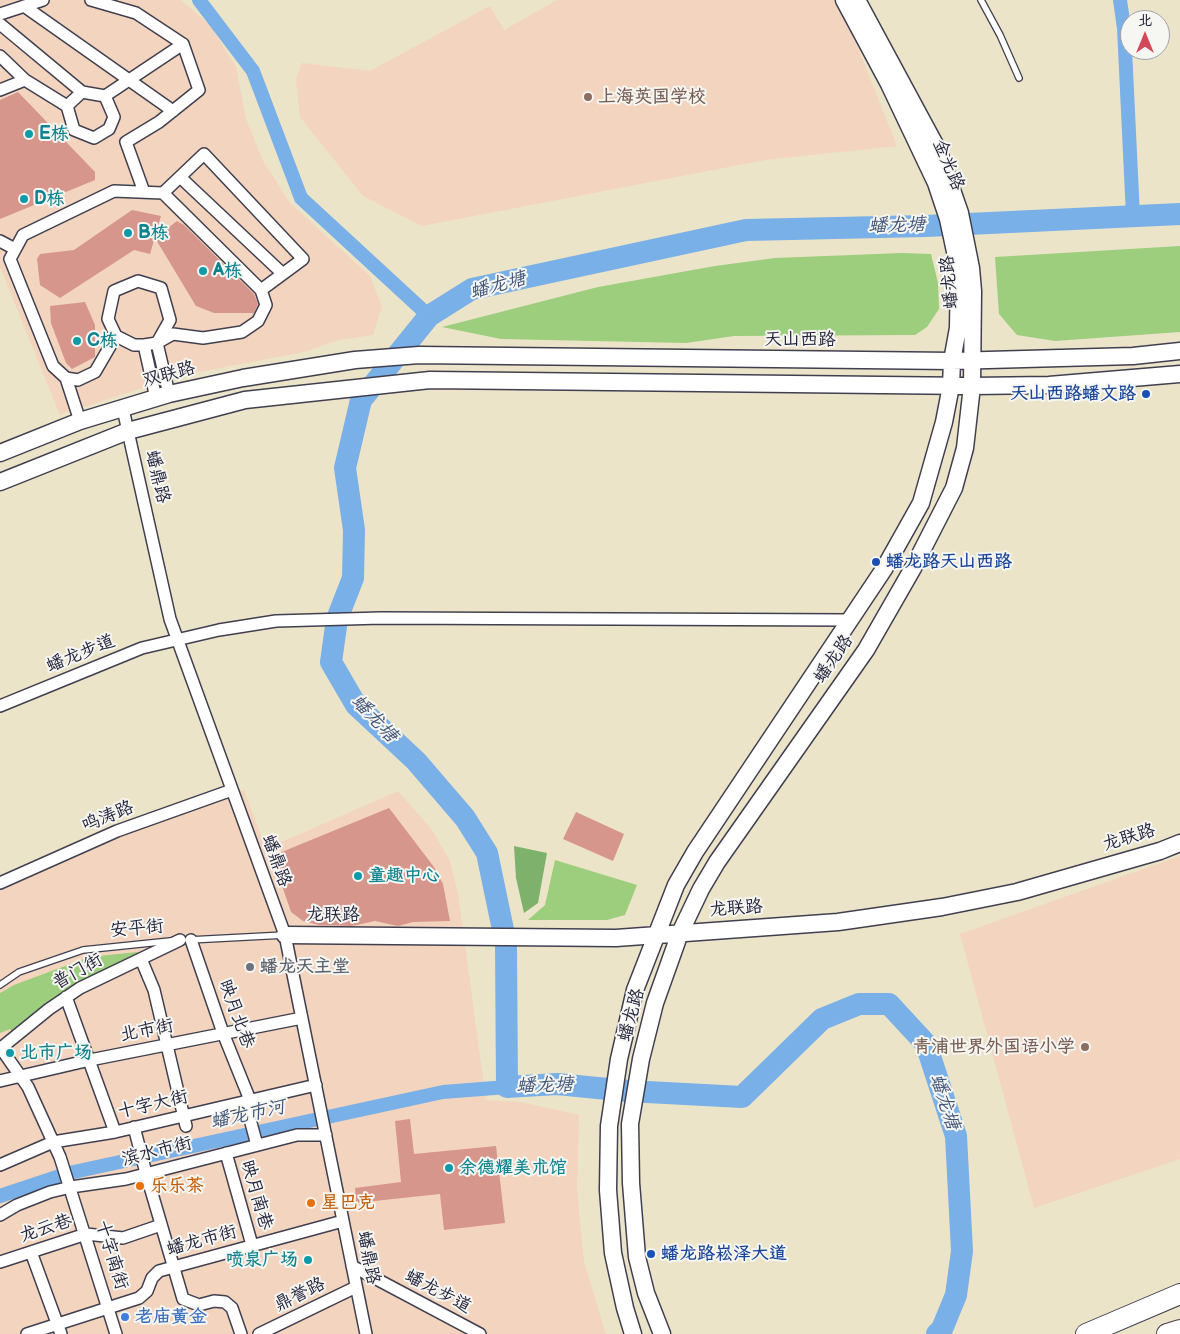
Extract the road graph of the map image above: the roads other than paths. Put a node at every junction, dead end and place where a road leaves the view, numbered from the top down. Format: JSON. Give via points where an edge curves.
{"nodes":[{"id":1,"x":43,"y":0,"type":"edge"},
{"id":2,"x":91,"y":0,"type":"edge"},
{"id":3,"x":844,"y":0,"type":"edge"},
{"id":4,"x":857,"y":0,"type":"edge"},
{"id":5,"x":980,"y":0,"type":"edge"},
{"id":6,"x":24,"y":6,"type":"junction"},
{"id":7,"x":0,"y":14,"type":"edge"},
{"id":8,"x":0,"y":24,"type":"edge"},
{"id":9,"x":183,"y":44,"type":"junction"},
{"id":10,"x":0,"y":56,"type":"edge"},
{"id":11,"x":1019,"y":78,"type":"dead end"},
{"id":12,"x":24,"y":80,"type":"junction"},
{"id":13,"x":129,"y":80,"type":"junction"},
{"id":14,"x":0,"y":90,"type":"edge"},
{"id":15,"x":82,"y":92,"type":"junction"},
{"id":16,"x":105,"y":96,"type":"junction"},
{"id":17,"x":67,"y":106,"type":"junction"},
{"id":18,"x":173,"y":111,"type":"junction"},
{"id":19,"x":110,"y":129,"type":"junction"},
{"id":20,"x":126,"y":142,"type":"junction"},
{"id":21,"x":180,"y":177,"type":"junction"},
{"id":22,"x":943,"y":181,"type":"junction"},
{"id":23,"x":144,"y":192,"type":"junction"},
{"id":24,"x":162,"y":193,"type":"junction"},
{"id":25,"x":0,"y":241,"type":"edge"},
{"id":26,"x":15,"y":249,"type":"junction"},
{"id":27,"x":965,"y":269,"type":"junction"},
{"id":28,"x":283,"y":274,"type":"junction"},
{"id":29,"x":261,"y":290,"type":"junction"},
{"id":30,"x":116,"y":336,"type":"junction"},
{"id":31,"x":157,"y":344,"type":"junction"},
{"id":32,"x":144,"y":345,"type":"junction"},
{"id":33,"x":1180,"y":351,"type":"edge"},
{"id":34,"x":355,"y":360,"type":"joint"},
{"id":35,"x":973,"y":360,"type":"junction"},
{"id":36,"x":952,"y":361,"type":"junction"},
{"id":37,"x":1180,"y":374,"type":"edge"},
{"id":38,"x":66,"y":378,"type":"junction"},
{"id":39,"x":951,"y":386,"type":"junction"},
{"id":40,"x":972,"y":386,"type":"junction"},
{"id":41,"x":163,"y":396,"type":"junction"},
{"id":42,"x":123,"y":408,"type":"junction"},
{"id":43,"x":80,"y":421,"type":"junction"},
{"id":44,"x":128,"y":431,"type":"junction"},
{"id":45,"x":0,"y":453,"type":"edge"},
{"id":46,"x":0,"y":482,"type":"edge"},
{"id":47,"x":849,"y":620,"type":"junction"},
{"id":48,"x":178,"y":639,"type":"junction"},
{"id":49,"x":0,"y":706,"type":"edge"},
{"id":50,"x":232,"y":790,"type":"junction"},
{"id":51,"x":1180,"y":843,"type":"edge"},
{"id":52,"x":0,"y":883,"type":"edge"},
{"id":53,"x":680,"y":933,"type":"junction"},
{"id":54,"x":285,"y":935,"type":"junction"},
{"id":55,"x":656,"y":935,"type":"junction"},
{"id":56,"x":185,"y":940,"type":"junction"},
{"id":57,"x":141,"y":959,"type":"junction"},
{"id":58,"x":0,"y":985,"type":"edge"},
{"id":59,"x":66,"y":997,"type":"junction"},
{"id":60,"x":302,"y":1018,"type":"junction"},
{"id":61,"x":223,"y":1033,"type":"junction"},
{"id":62,"x":167,"y":1044,"type":"junction"},
{"id":63,"x":0,"y":1048,"type":"edge"},
{"id":64,"x":90,"y":1060,"type":"junction"},
{"id":65,"x":20,"y":1076,"type":"junction"},
{"id":66,"x":0,"y":1081,"type":"edge"},
{"id":67,"x":316,"y":1084,"type":"junction"},
{"id":68,"x":248,"y":1100,"type":"junction"},
{"id":69,"x":184,"y":1121,"type":"junction"},
{"id":70,"x":134,"y":1127,"type":"junction"},
{"id":71,"x":115,"y":1132,"type":"junction"},
{"id":72,"x":326,"y":1135,"type":"junction"},
{"id":73,"x":53,"y":1142,"type":"junction"},
{"id":74,"x":257,"y":1144,"type":"junction"},
{"id":75,"x":226,"y":1153,"type":"junction"},
{"id":76,"x":0,"y":1165,"type":"edge"},
{"id":77,"x":145,"y":1173,"type":"junction"},
{"id":78,"x":71,"y":1187,"type":"junction"},
{"id":79,"x":0,"y":1215,"type":"edge"},
{"id":80,"x":343,"y":1220,"type":"junction"},
{"id":81,"x":160,"y":1225,"type":"junction"},
{"id":82,"x":86,"y":1234,"type":"junction"},
{"id":83,"x":252,"y":1246,"type":"junction"},
{"id":84,"x":31,"y":1252,"type":"junction"},
{"id":85,"x":0,"y":1262,"type":"edge"},
{"id":86,"x":352,"y":1266,"type":"junction"},
{"id":87,"x":173,"y":1267,"type":"junction"},
{"id":88,"x":356,"y":1287,"type":"junction"},
{"id":89,"x":1180,"y":1294,"type":"edge"},
{"id":90,"x":1180,"y":1305,"type":"edge"},
{"id":91,"x":109,"y":1308,"type":"junction"},
{"id":92,"x":59,"y":1329,"type":"edge"},
{"id":93,"x":1180,"y":1330,"type":"edge"},
{"id":94,"x":27,"y":1334,"type":"edge"},
{"id":95,"x":116,"y":1334,"type":"edge"},
{"id":96,"x":241,"y":1334,"type":"edge"},
{"id":97,"x":259,"y":1334,"type":"edge"},
{"id":98,"x":366,"y":1334,"type":"edge"},
{"id":99,"x":480,"y":1334,"type":"edge"},
{"id":100,"x":633,"y":1334,"type":"edge"},
{"id":101,"x":662,"y":1334,"type":"edge"},
{"id":102,"x":1086,"y":1334,"type":"edge"},
{"id":103,"x":1109,"y":1334,"type":"edge"},
{"id":104,"x":1166,"y":1334,"type":"edge"}],
"edges":[{"from":1,"to":6,"type":"street"},
{"from":2,"to":9,"type":"street","via":[[136,13]]},
{"from":3,"to":22,"type":"main road","name":"金光路"},
{"from":4,"to":22,"type":"main road","name":"蟠龙路","via":[[938,150]]},
{"from":5,"to":11,"type":"lane"},
{"from":6,"to":7,"type":"street"},
{"from":6,"to":13,"type":"street"},
{"from":8,"to":15,"type":"street"},
{"from":9,"to":13,"type":"street"},
{"from":9,"to":18,"type":"street","via":[[199,90]]},
{"from":10,"to":12,"type":"street"},
{"from":12,"to":14,"type":"street"},
{"from":12,"to":17,"type":"street"},
{"from":13,"to":16,"type":"street"},
{"from":13,"to":18,"type":"street"},
{"from":15,"to":16,"type":"street"},
{"from":15,"to":17,"type":"street"},
{"from":16,"to":19,"type":"street","via":[[114,117]]},
{"from":17,"to":19,"type":"street","via":[[74,130],[94,138]]},
{"from":18,"to":20,"type":"street"},
{"from":19,"to":20,"type":"street"},
{"from":20,"to":23,"type":"street"},
{"from":21,"to":24,"type":"street"},
{"from":21,"to":28,"type":"street"},
{"from":21,"to":28,"type":"street","via":[[204,154],[303,259]]},
{"from":22,"to":27,"type":"main road","name":"蟠龙路","via":[[960,213]]},
{"from":23,"to":24,"type":"street"},
{"from":23,"to":26,"type":"street","via":[[114,192],[23,235]]},
{"from":24,"to":29,"type":"street"},
{"from":25,"to":26,"type":"street"},
{"from":26,"to":38,"type":"street","via":[[10,259],[53,366]]},
{"from":27,"to":35,"type":"main road","name":"蟠龙路"},
{"from":27,"to":36,"type":"main road"},
{"from":28,"to":29,"type":"street"},
{"from":29,"to":31,"type":"street","via":[[266,305],[258,321],[242,332],[203,338],[173,334]]},
{"from":30,"to":31,"type":"street","via":[[108,319],[114,291],[138,282],[161,288],[166,304],[170,320]]},
{"from":30,"to":32,"type":"street","via":[[134,345]]},
{"from":30,"to":38,"type":"street","via":[[95,372],[78,380]]},
{"from":31,"to":32,"type":"street"},
{"from":31,"to":41,"type":"street"},
{"from":32,"to":41,"type":"street"},
{"from":33,"to":35,"type":"main road","name":"天山西路","via":[[1134,356]]},
{"from":34,"to":36,"type":"main road","name":"天山西路","via":[[419,355]]},
{"from":34,"to":41,"type":"main road","name":"双联路","via":[[243,378]]},
{"from":35,"to":36,"type":"main road","name":"天山西路"},
{"from":35,"to":40,"type":"main road","name":"蟠龙路"},
{"from":36,"to":39,"type":"main road","name":"蟠龙路"},
{"from":37,"to":40,"type":"main road","via":[[1049,385]]},
{"from":38,"to":43,"type":"street"},
{"from":39,"to":40,"type":"main road"},
{"from":39,"to":44,"type":"main road","via":[[430,380],[245,400]]},
{"from":39,"to":47,"type":"main road","name":"蟠龙路","via":[[921,502],[884,570]]},
{"from":40,"to":53,"type":"main road","name":"蟠龙路","via":[[965,448],[954,488],[913,568],[866,650],[717,862]]},
{"from":41,"to":42,"type":"main road","name":"双联路"},
{"from":42,"to":43,"type":"main road","name":"双联路"},
{"from":42,"to":44,"type":"street","name":"蟠鼎路"},
{"from":43,"to":45,"type":"main road","name":"双联路"},
{"from":44,"to":46,"type":"main road"},
{"from":44,"to":48,"type":"street","name":"蟠鼎路","via":[[170,619]]},
{"from":47,"to":48,"type":"street","name":"蟠龙步道","via":[[297,620]]},
{"from":47,"to":55,"type":"main road","name":"蟠龙路","via":[[695,852],[676,885]]},
{"from":48,"to":49,"type":"street","name":"蟠龙步道","via":[[142,648]]},
{"from":48,"to":50,"type":"street","name":"蟠鼎路"},
{"from":50,"to":52,"type":"street","name":"鸣涛路","via":[[117,832]]},
{"from":50,"to":54,"type":"street","name":"蟠鼎路"},
{"from":51,"to":53,"type":"main road","name":"龙联路","via":[[1017,892],[942,907],[838,922]]},
{"from":53,"to":55,"type":"main road","name":"龙联路"},
{"from":53,"to":101,"type":"main road","name":"蟠龙路","via":[[655,1003],[641,1058],[630,1124],[631,1193],[638,1257],[646,1293]]},
{"from":54,"to":55,"type":"main road","name":"龙联路","via":[[616,938]]},
{"from":54,"to":56,"type":"lane","name":"安平街"},
{"from":54,"to":60,"type":"street","name":"蟠鼎路"},
{"from":55,"to":100,"type":"main road","name":"蟠龙路","via":[[635,990],[619,1059],[609,1126],[608,1190],[613,1253]]},
{"from":56,"to":57,"type":"street","name":"普门街"},
{"from":56,"to":58,"type":"lane","name":"安平街","via":[[83,950],[19,972]]},
{"from":56,"to":61,"type":"street","name":"映月北巷"},
{"from":57,"to":59,"type":"street","name":"普门街"},
{"from":57,"to":62,"type":"street","via":[[154,990]]},
{"from":59,"to":63,"type":"street","name":"普门街"},
{"from":59,"to":64,"type":"street"},
{"from":60,"to":61,"type":"street","name":"北市街"},
{"from":60,"to":67,"type":"street","name":"蟠鼎路"},
{"from":61,"to":62,"type":"street","name":"北市街"},
{"from":61,"to":68,"type":"street","name":"映月北巷"},
{"from":62,"to":64,"type":"street","name":"北市街"},
{"from":62,"to":69,"type":"street"},
{"from":63,"to":65,"type":"street"},
{"from":64,"to":65,"type":"street","name":"北市街"},
{"from":64,"to":71,"type":"street"},
{"from":65,"to":66,"type":"street","name":"北市街"},
{"from":65,"to":73,"type":"street"},
{"from":67,"to":68,"type":"street","name":"十字大街"},
{"from":67,"to":72,"type":"street","name":"蟠鼎路"},
{"from":68,"to":69,"type":"street","name":"十字大街"},
{"from":68,"to":74,"type":"street","name":"映月北巷"},
{"from":69,"to":70,"type":"street","name":"十字大街"},
{"from":70,"to":71,"type":"street","name":"十字大街"},
{"from":70,"to":77,"type":"street"},
{"from":71,"to":73,"type":"street","name":"十字大街"},
{"from":72,"to":74,"type":"street","name":"滨水市街","via":[[297,1135]]},
{"from":72,"to":80,"type":"street","name":"蟠鼎路"},
{"from":73,"to":76,"type":"street","name":"十字大街"},
{"from":73,"to":78,"type":"street","name":"十字南街"},
{"from":74,"to":75,"type":"street","name":"滨水市街"},
{"from":75,"to":77,"type":"street","name":"滨水市街"},
{"from":75,"to":83,"type":"street","name":"映月南巷"},
{"from":77,"to":78,"type":"street","name":"滨水市街"},
{"from":77,"to":81,"type":"street"},
{"from":78,"to":79,"type":"street","name":"滨水市街","via":[[26,1202]]},
{"from":78,"to":82,"type":"street","name":"十字南街"},
{"from":80,"to":83,"type":"street","name":"蟠龙市街"},
{"from":80,"to":86,"type":"street","name":"蟠鼎路"},
{"from":81,"to":82,"type":"street","name":"龙云巷","via":[[123,1238]]},
{"from":81,"to":87,"type":"street"},
{"from":82,"to":84,"type":"street","name":"龙云巷"},
{"from":82,"to":91,"type":"street","name":"十字南街"},
{"from":83,"to":87,"type":"street","name":"蟠龙市街"},
{"from":84,"to":85,"type":"street","name":"龙云巷"},
{"from":84,"to":92,"type":"street"},
{"from":86,"to":88,"type":"street","name":"蟠鼎路"},
{"from":86,"to":99,"type":"street","name":"蟠龙步道"},
{"from":87,"to":91,"type":"street","name":"蟠龙市街","via":[[159,1271],[139,1298]]},
{"from":87,"to":96,"type":"street","via":[[183,1299],[199,1305],[225,1302],[232,1308]]},
{"from":88,"to":97,"type":"street","name":"鼎誉路"},
{"from":88,"to":98,"type":"street","name":"蟠鼎路"},
{"from":89,"to":102,"type":"highway"},
{"from":90,"to":103,"type":"highway"},
{"from":91,"to":92,"type":"street","name":"蟠龙市街"},
{"from":91,"to":95,"type":"street","name":"十字南街"},
{"from":92,"to":94,"type":"street","name":"蟠龙市街"},
{"from":93,"to":104,"type":"highway"}]}
